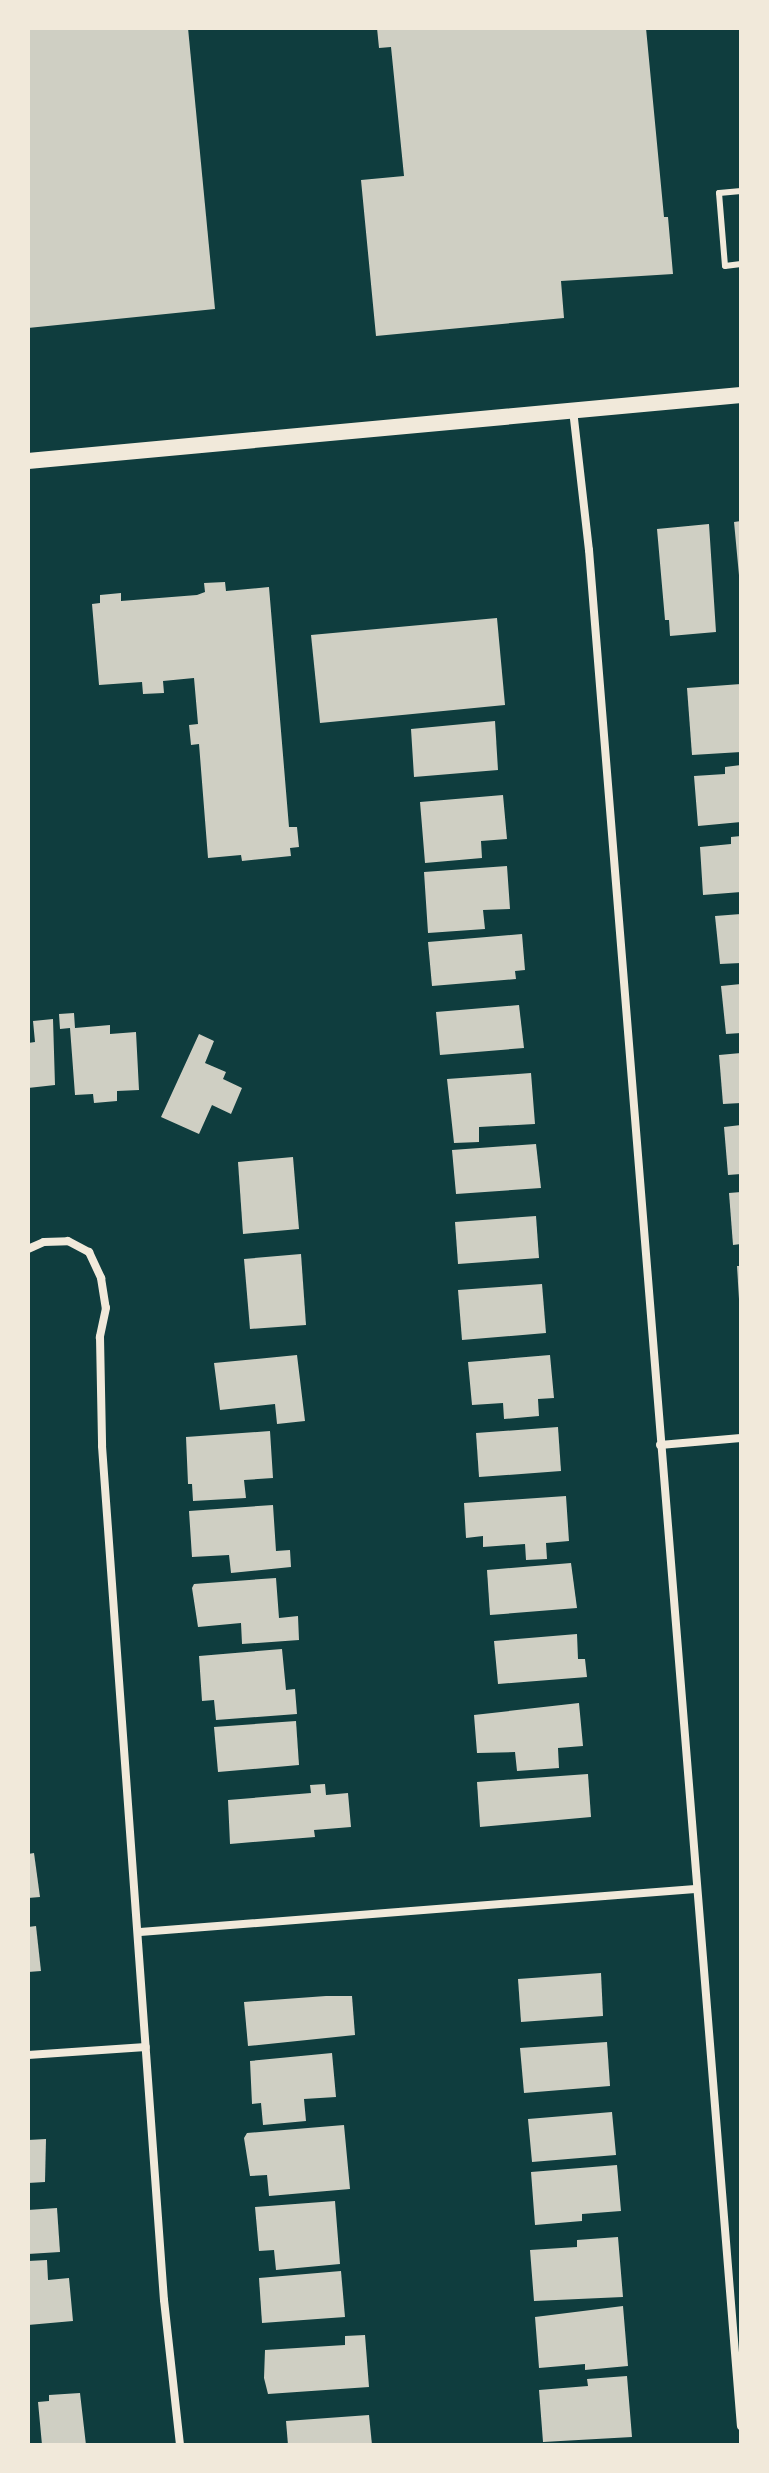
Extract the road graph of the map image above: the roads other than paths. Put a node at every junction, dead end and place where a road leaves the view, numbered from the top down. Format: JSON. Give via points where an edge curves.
{"nodes":[{"id":1,"x":741,"y":191,"type":"edge"},
{"id":2,"x":741,"y":264,"type":"edge"},
{"id":3,"x":741,"y":395,"type":"edge"},
{"id":4,"x":573,"y":409,"type":"junction"},
{"id":5,"x":28,"y":461,"type":"edge"},
{"id":6,"x":28,"y":1249,"type":"edge"},
{"id":7,"x":741,"y":1438,"type":"edge"},
{"id":8,"x":660,"y":1445,"type":"junction"},
{"id":9,"x":695,"y":1889,"type":"junction"},
{"id":10,"x":140,"y":1932,"type":"junction"},
{"id":11,"x":146,"y":2047,"type":"junction"},
{"id":12,"x":28,"y":2055,"type":"edge"},
{"id":13,"x":741,"y":2426,"type":"edge"},
{"id":14,"x":180,"y":2445,"type":"edge"}],
"edges":[{"from":1,"to":2,"type":"lane","via":[[719,193],[725,266]]},
{"from":3,"to":4,"type":"main road"},
{"from":4,"to":5,"type":"main road"},
{"from":4,"to":8,"type":"street","via":[[589,550]]},
{"from":6,"to":10,"type":"street","via":[[68,1241],[89,1252],[106,1308],[100,1337],[102,1446]]},
{"from":7,"to":8,"type":"street"},
{"from":8,"to":9,"type":"street"},
{"from":9,"to":10,"type":"street"},
{"from":9,"to":13,"type":"street"},
{"from":10,"to":11,"type":"street"},
{"from":11,"to":12,"type":"street"},
{"from":11,"to":14,"type":"street"}]}
